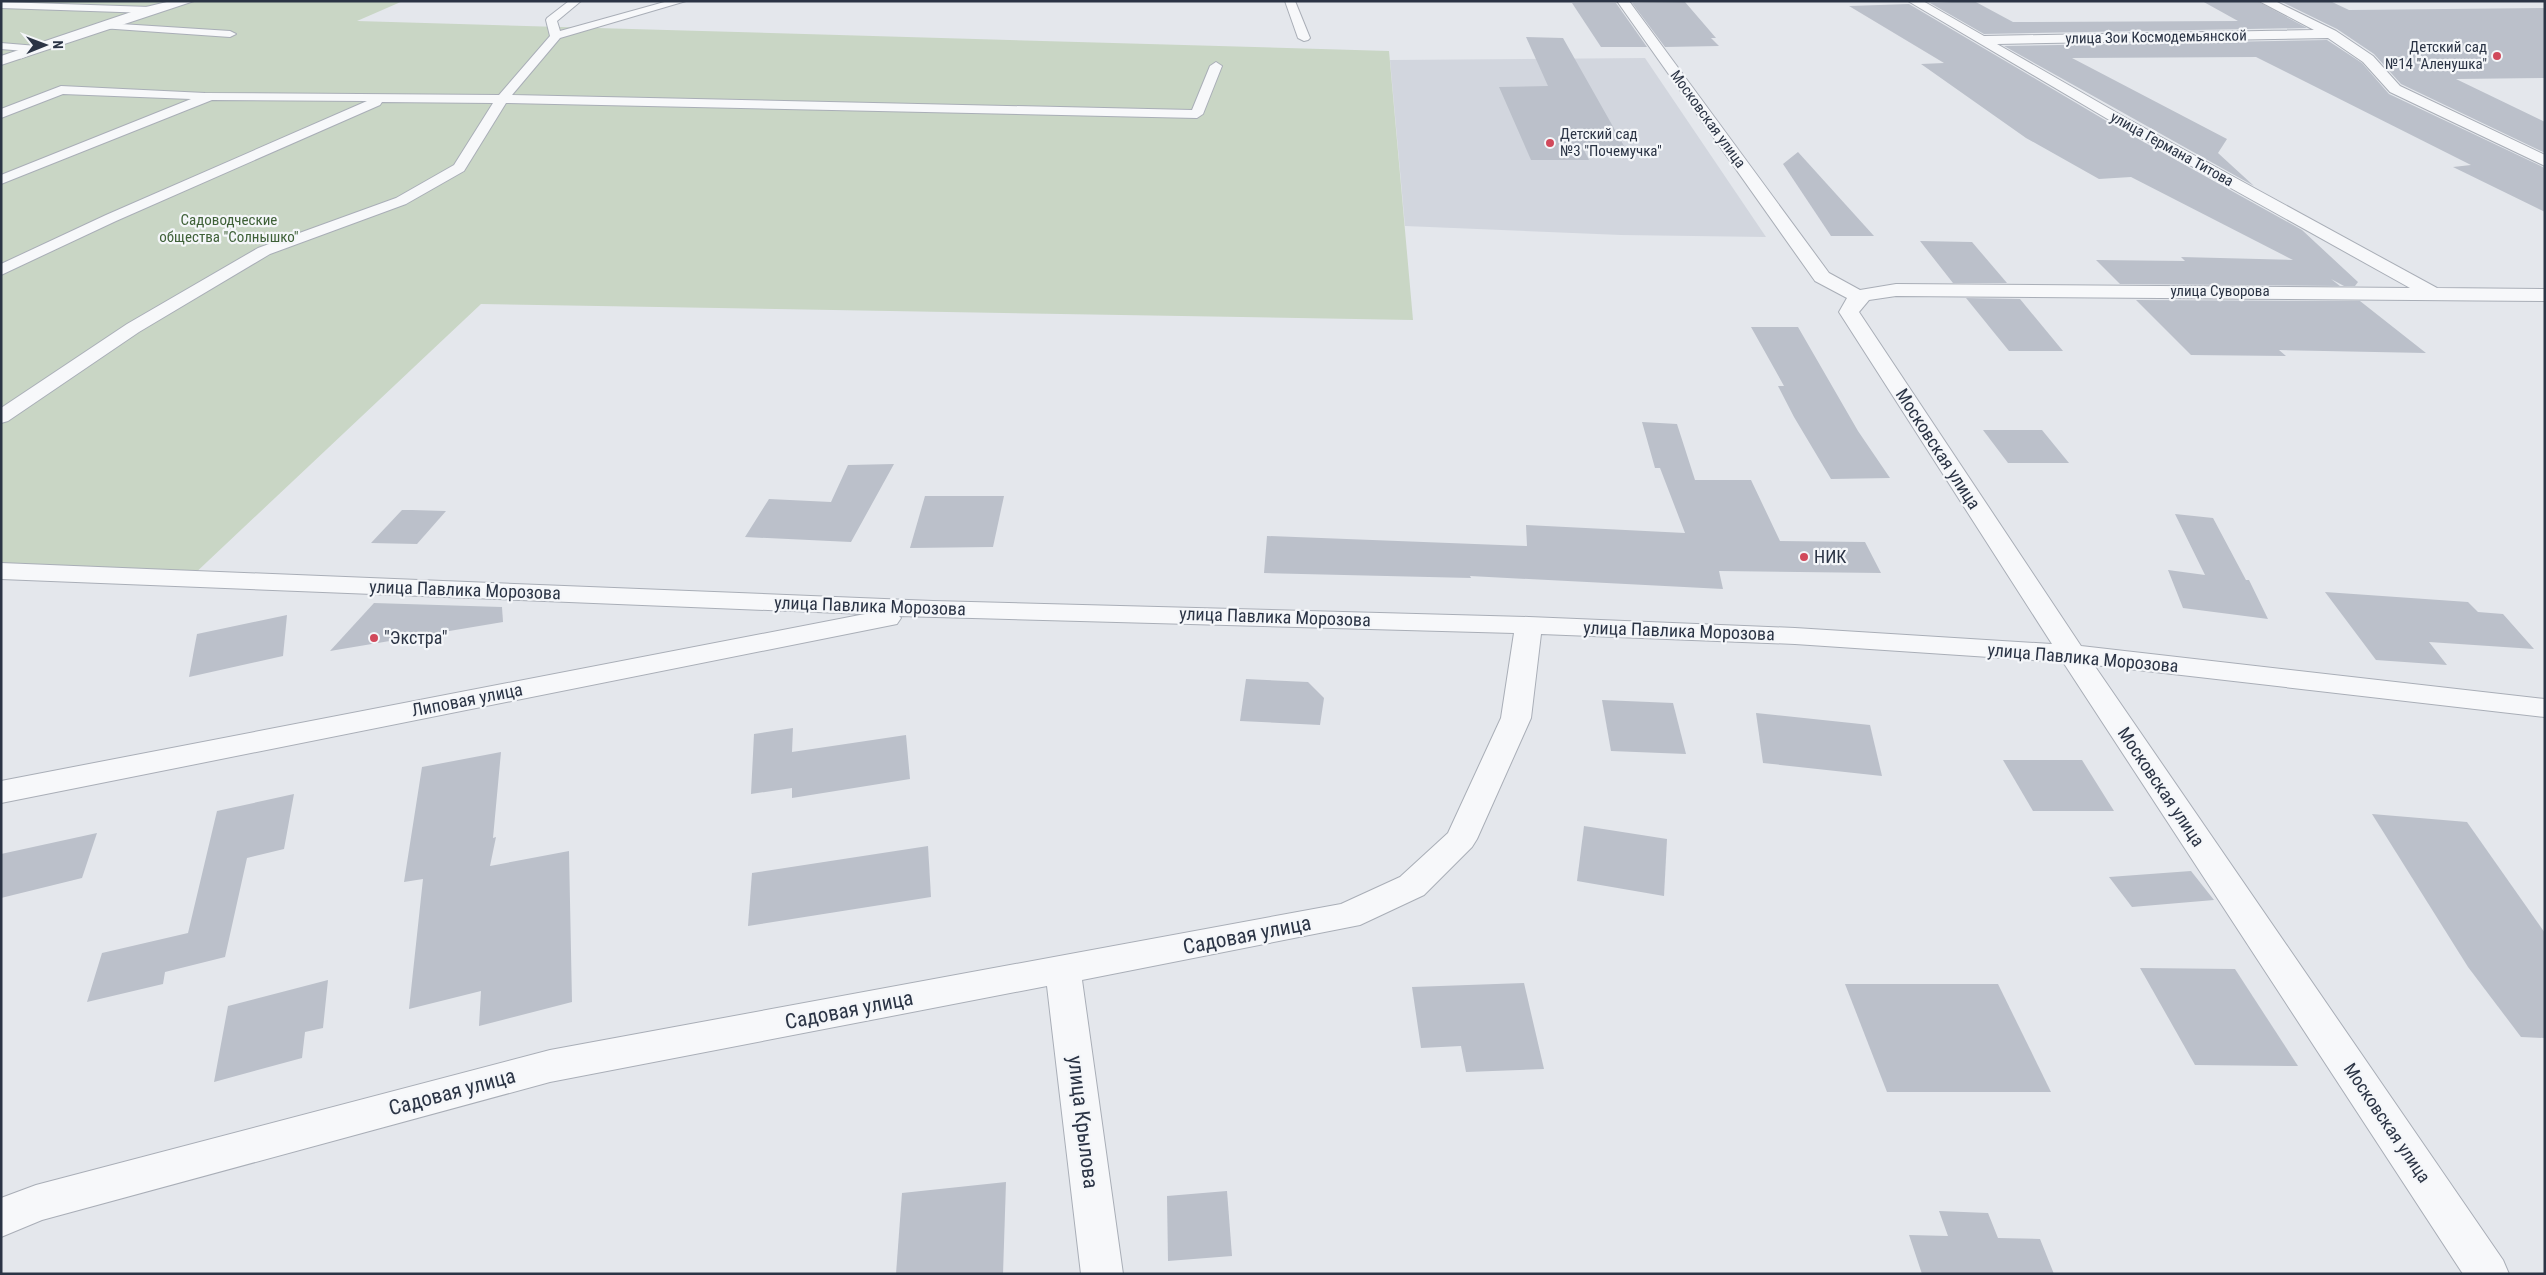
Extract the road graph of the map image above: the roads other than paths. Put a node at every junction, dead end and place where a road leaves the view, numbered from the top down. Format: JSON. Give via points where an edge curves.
{"nodes":[{"id":1,"x":188,"y":1,"type":"edge"},
{"id":2,"x":576,"y":1,"type":"edge"},
{"id":3,"x":681,"y":1,"type":"edge"},
{"id":4,"x":1290,"y":1,"type":"edge"},
{"id":5,"x":1623,"y":1,"type":"edge"},
{"id":6,"x":1914,"y":1,"type":"edge"},
{"id":7,"x":2265,"y":1,"type":"edge"},
{"id":8,"x":1,"y":6,"type":"edge"},
{"id":9,"x":150,"y":10,"type":"junction"},
{"id":10,"x":105,"y":26,"type":"junction"},
{"id":11,"x":230,"y":34,"type":"dead end"},
{"id":12,"x":2331,"y":34,"type":"junction"},
{"id":13,"x":556,"y":36,"type":"junction"},
{"id":14,"x":1304,"y":38,"type":"dead end"},
{"id":15,"x":1982,"y":40,"type":"junction"},
{"id":16,"x":1,"y":46,"type":"edge"},
{"id":17,"x":38,"y":49,"type":"junction"},
{"id":18,"x":1,"y":61,"type":"edge"},
{"id":19,"x":1216,"y":66,"type":"dead end"},
{"id":20,"x":210,"y":96,"type":"junction"},
{"id":21,"x":385,"y":98,"type":"junction"},
{"id":22,"x":502,"y":99,"type":"junction"},
{"id":23,"x":1,"y":114,"type":"edge"},
{"id":24,"x":2545,"y":161,"type":"edge"},
{"id":25,"x":1,"y":180,"type":"edge"},
{"id":26,"x":1,"y":270,"type":"edge"},
{"id":27,"x":2432,"y":292,"type":"junction"},
{"id":28,"x":2545,"y":295,"type":"edge"},
{"id":29,"x":1857,"y":296,"type":"junction"},
{"id":30,"x":1,"y":417,"type":"edge"},
{"id":31,"x":1,"y":571,"type":"edge"},
{"id":32,"x":932,"y":609,"type":"junction"},
{"id":33,"x":1529,"y":625,"type":"junction"},
{"id":34,"x":2072,"y":654,"type":"junction"},
{"id":35,"x":2545,"y":708,"type":"edge"},
{"id":36,"x":1,"y":792,"type":"edge"},
{"id":37,"x":1063,"y":970,"type":"junction"},
{"id":38,"x":1,"y":1218,"type":"edge"},
{"id":39,"x":1102,"y":1274,"type":"edge"},
{"id":40,"x":2488,"y":1274,"type":"edge"}],
"edges":[{"from":1,"to":9,"type":"street"},
{"from":2,"to":13,"type":"lane","via":[[551,20]]},
{"from":3,"to":13,"type":"lane"},
{"from":4,"to":14,"type":"lane"},
{"from":5,"to":29,"type":"street","name":"Московская улица","via":[[1822,277]]},
{"from":6,"to":15,"type":"street","name":"улица Германа Титова"},
{"from":7,"to":12,"type":"street"},
{"from":8,"to":9,"type":"lane"},
{"from":9,"to":10,"type":"street"},
{"from":10,"to":11,"type":"lane"},
{"from":10,"to":17,"type":"street"},
{"from":12,"to":15,"type":"street","name":"улица Зои Космодемьянской"},
{"from":12,"to":24,"type":"street","via":[[2368,60],[2395,90]]},
{"from":13,"to":22,"type":"lane"},
{"from":15,"to":27,"type":"street","name":"улица Германа Титова","via":[[2121,122]]},
{"from":16,"to":17,"type":"lane"},
{"from":17,"to":18,"type":"street"},
{"from":19,"to":22,"type":"lane","via":[[1197,114]]},
{"from":20,"to":21,"type":"lane"},
{"from":20,"to":23,"type":"lane","via":[[61,90]]},
{"from":20,"to":25,"type":"lane"},
{"from":21,"to":22,"type":"lane"},
{"from":21,"to":26,"type":"lane"},
{"from":22,"to":30,"type":"lane","via":[[459,168],[401,201],[264,251],[133,328]]},
{"from":27,"to":28,"type":"street","name":"улица Суворова"},
{"from":27,"to":29,"type":"street","name":"улица Суворова","via":[[1896,290]]},
{"from":29,"to":34,"type":"street","name":"Московская улица","via":[[1849,312]]},
{"from":31,"to":32,"type":"street","name":"улица Павлика Морозова"},
{"from":32,"to":33,"type":"street","name":"улица Павлика Морозова"},
{"from":32,"to":36,"type":"street","name":"Липовая улица"},
{"from":33,"to":34,"type":"street","name":"улица Павлика Морозова","via":[[1795,636]]},
{"from":33,"to":37,"type":"street","name":"Садовая улица","via":[[1516,718],[1461,839],[1412,886],[1348,916]]},
{"from":34,"to":35,"type":"street","name":"улица Павлика Морозова"},
{"from":34,"to":40,"type":"street","name":"Московская улица"},
{"from":37,"to":38,"type":"street","name":"Садовая улица","via":[[550,1066],[36,1203]]},
{"from":37,"to":39,"type":"street","name":"улица Крылова"}]}
